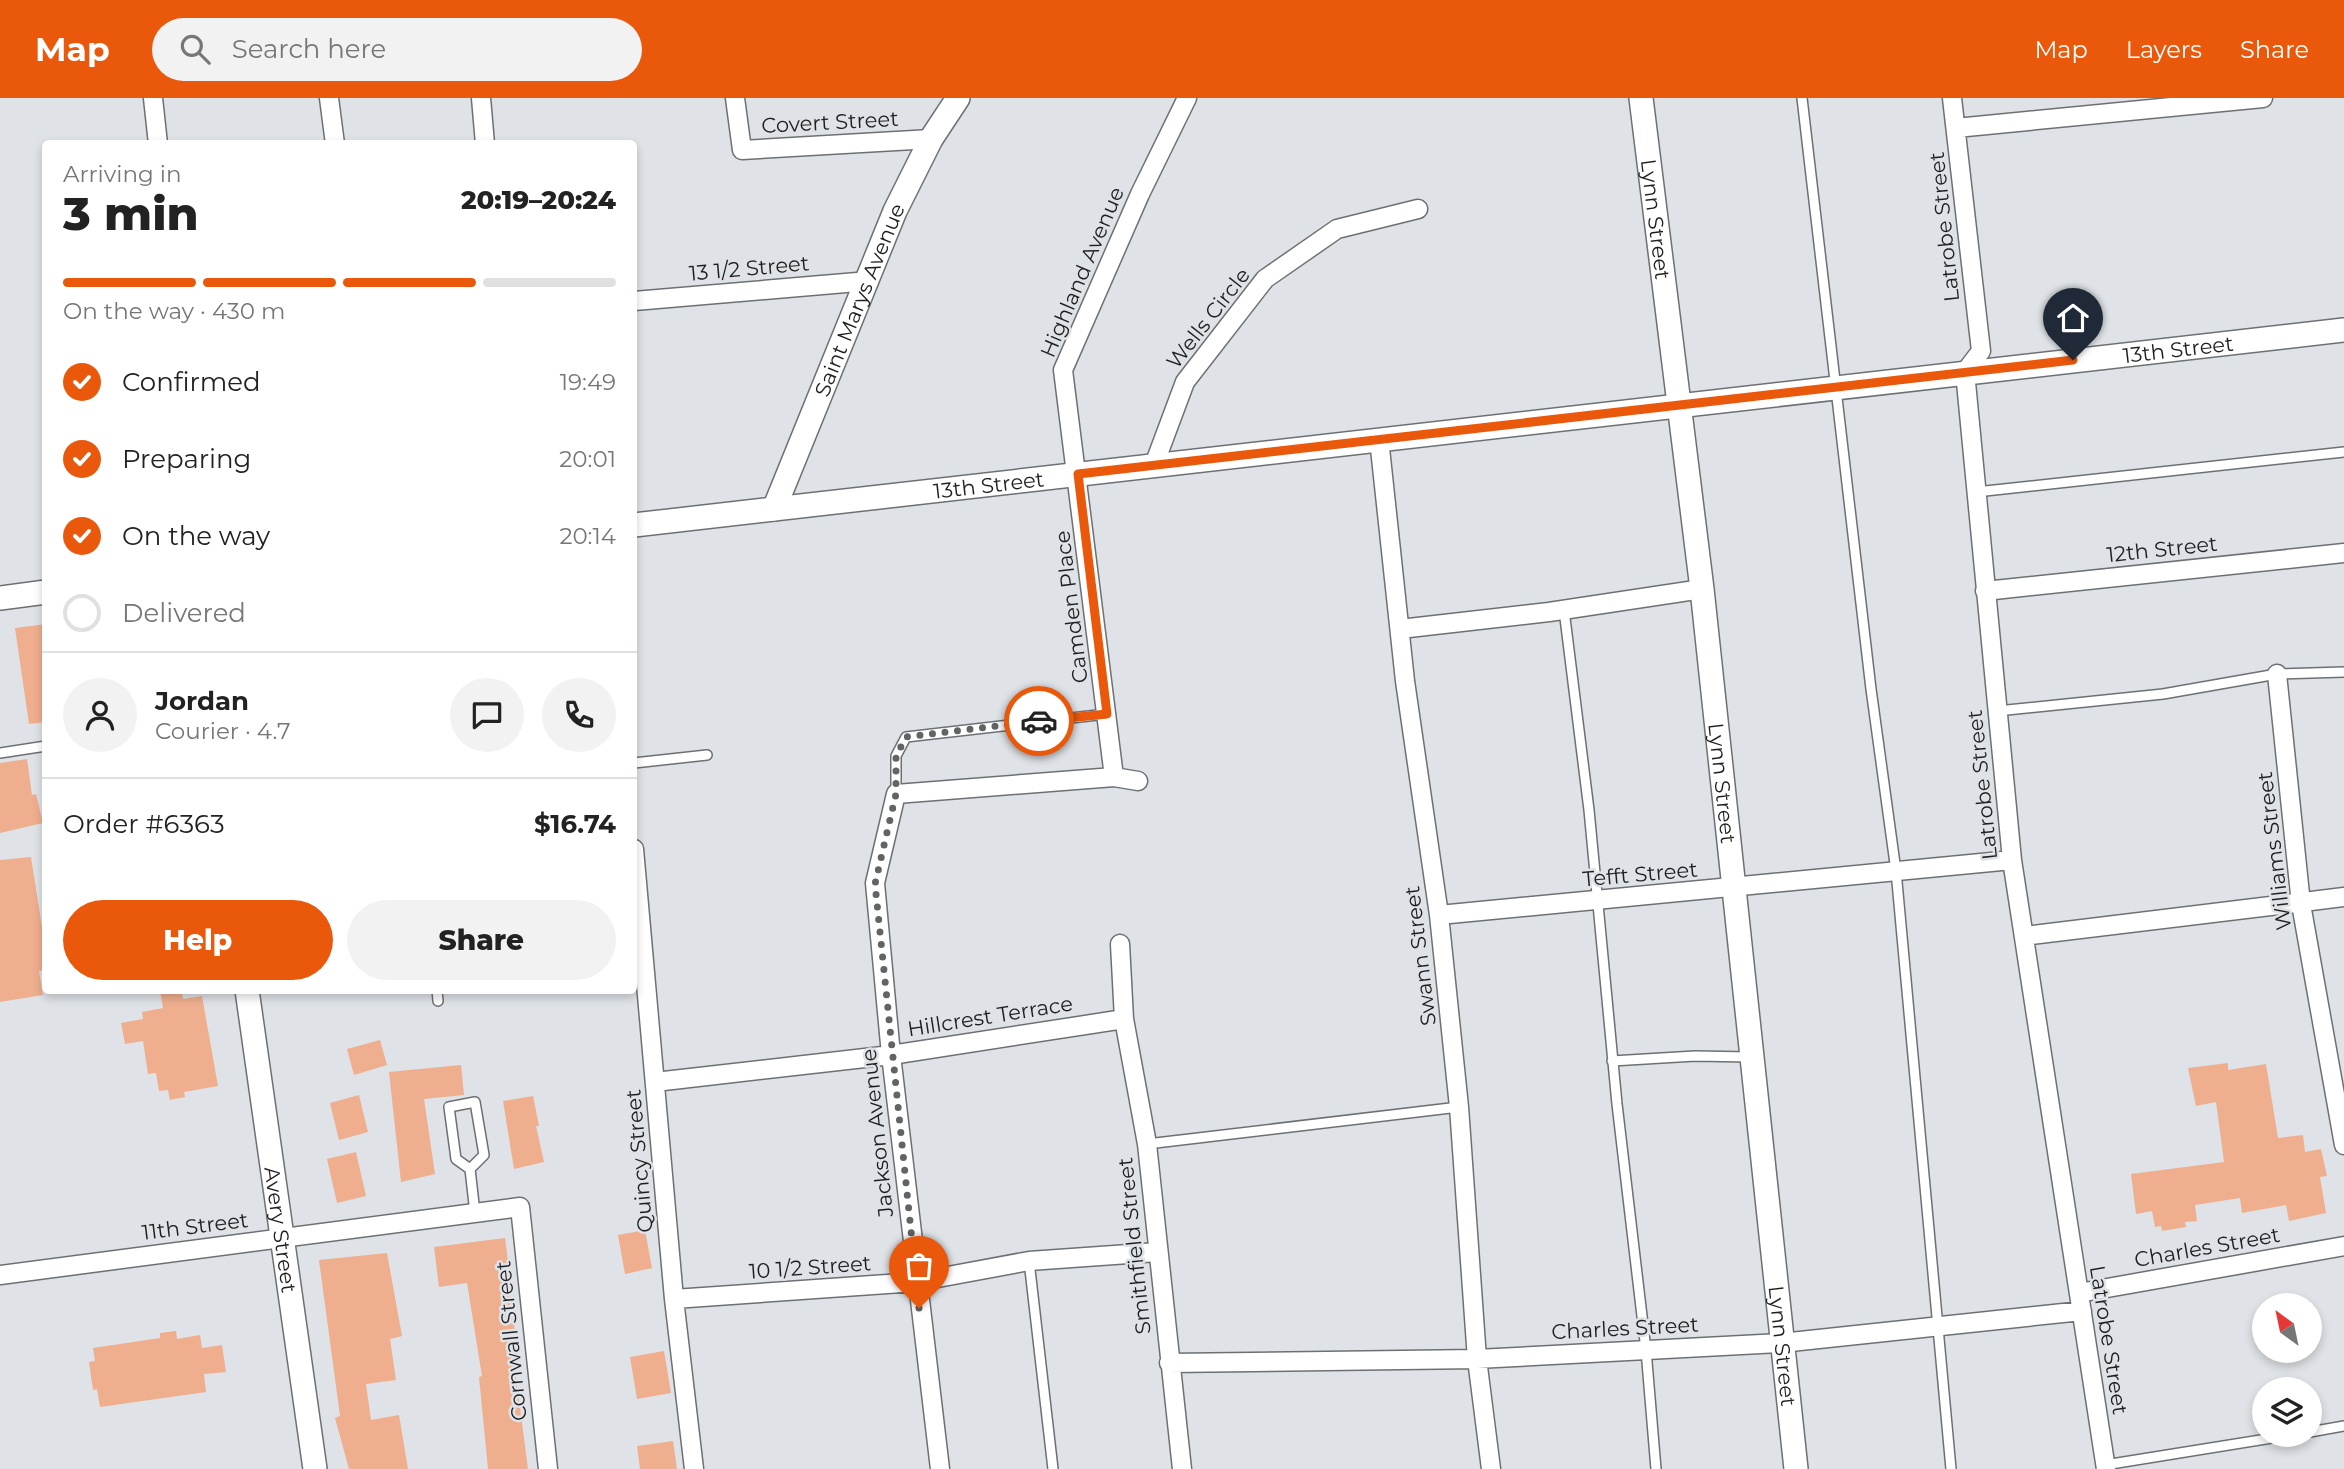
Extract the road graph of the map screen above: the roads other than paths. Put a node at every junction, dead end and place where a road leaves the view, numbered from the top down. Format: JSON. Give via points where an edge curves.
{"nodes":[{"id":1,"x":153,"y":98,"type":"edge"},
{"id":2,"x":329,"y":98,"type":"edge"},
{"id":3,"x":481,"y":98,"type":"edge"},
{"id":4,"x":734,"y":98,"type":"edge"},
{"id":5,"x":958,"y":98,"type":"edge"},
{"id":6,"x":1187,"y":98,"type":"edge"},
{"id":7,"x":1641,"y":98,"type":"edge"},
{"id":8,"x":1802,"y":98,"type":"edge"},
{"id":9,"x":1952,"y":98,"type":"edge"},
{"id":10,"x":2263,"y":98,"type":"edge"},
{"id":11,"x":1956,"y":128,"type":"junction"},
{"id":12,"x":931,"y":139,"type":"junction"},
{"id":13,"x":158,"y":140,"type":"edge"},
{"id":14,"x":334,"y":140,"type":"edge"},
{"id":15,"x":485,"y":140,"type":"edge"},
{"id":16,"x":1419,"y":209,"type":"dead end"},
{"id":17,"x":869,"y":281,"type":"junction"},
{"id":18,"x":637,"y":301,"type":"edge"},
{"id":19,"x":2344,"y":331,"type":"edge"},
{"id":20,"x":1965,"y":372,"type":"junction"},
{"id":21,"x":1837,"y":386,"type":"junction"},
{"id":22,"x":1681,"y":404,"type":"junction"},
{"id":23,"x":1379,"y":439,"type":"junction"},
{"id":24,"x":2344,"y":452,"type":"edge"},
{"id":25,"x":1154,"y":465,"type":"junction"},
{"id":26,"x":1078,"y":474,"type":"junction"},
{"id":27,"x":1976,"y":492,"type":"junction"},
{"id":28,"x":774,"y":509,"type":"junction"},
{"id":29,"x":637,"y":525,"type":"edge"},
{"id":30,"x":2344,"y":553,"type":"edge"},
{"id":31,"x":1702,"y":589,"type":"junction"},
{"id":32,"x":1986,"y":590,"type":"junction"},
{"id":33,"x":42,"y":593,"type":"edge"},
{"id":34,"x":0,"y":598,"type":"edge"},
{"id":35,"x":1564,"y":610,"type":"junction"},
{"id":36,"x":1400,"y":629,"type":"junction"},
{"id":37,"x":2344,"y":672,"type":"edge"},
{"id":38,"x":2277,"y":674,"type":"junction"},
{"id":39,"x":1997,"y":711,"type":"junction"},
{"id":40,"x":1107,"y":714,"type":"junction"},
{"id":41,"x":42,"y":747,"type":"edge"},
{"id":42,"x":0,"y":753,"type":"edge"},
{"id":43,"x":707,"y":755,"type":"dead end"},
{"id":44,"x":637,"y":763,"type":"edge"},
{"id":45,"x":1114,"y":777,"type":"junction"},
{"id":46,"x":1138,"y":780,"type":"dead end"},
{"id":47,"x":896,"y":794,"type":"junction"},
{"id":48,"x":2012,"y":860,"type":"junction"},
{"id":49,"x":1896,"y":872,"type":"junction"},
{"id":50,"x":637,"y":886,"type":"edge"},
{"id":51,"x":1735,"y":888,"type":"junction"},
{"id":52,"x":2344,"y":898,"type":"edge"},
{"id":53,"x":1597,"y":901,"type":"junction"},
{"id":54,"x":2301,"y":904,"type":"junction"},
{"id":55,"x":1439,"y":915,"type":"junction"},
{"id":56,"x":2024,"y":936,"type":"junction"},
{"id":57,"x":1119,"y":944,"type":"dead end"},
{"id":58,"x":248,"y":994,"type":"edge"},
{"id":59,"x":437,"y":994,"type":"edge"},
{"id":60,"x":438,"y":1001,"type":"dead end"},
{"id":61,"x":1124,"y":1019,"type":"junction"},
{"id":62,"x":891,"y":1055,"type":"junction"},
{"id":63,"x":1752,"y":1057,"type":"junction"},
{"id":64,"x":1612,"y":1061,"type":"junction"},
{"id":65,"x":654,"y":1082,"type":"junction"},
{"id":66,"x":1459,"y":1107,"type":"junction"},
{"id":67,"x":1147,"y":1144,"type":"junction"},
{"id":68,"x":2344,"y":1145,"type":"edge"},
{"id":69,"x":470,"y":1169,"type":"junction"},
{"id":70,"x":520,"y":1207,"type":"joint"},
{"id":71,"x":475,"y":1213,"type":"junction"},
{"id":72,"x":283,"y":1238,"type":"junction"},
{"id":73,"x":2344,"y":1245,"type":"edge"},
{"id":74,"x":1157,"y":1252,"type":"junction"},
{"id":75,"x":1029,"y":1261,"type":"junction"},
{"id":76,"x":0,"y":1275,"type":"edge"},
{"id":77,"x":916,"y":1282,"type":"junction"},
{"id":78,"x":2079,"y":1293,"type":"junction"},
{"id":79,"x":674,"y":1299,"type":"junction"},
{"id":80,"x":2082,"y":1311,"type":"junction"},
{"id":81,"x":1937,"y":1329,"type":"junction"},
{"id":82,"x":1781,"y":1343,"type":"junction"},
{"id":83,"x":1646,"y":1350,"type":"junction"},
{"id":84,"x":1477,"y":1359,"type":"junction"},
{"id":85,"x":1169,"y":1363,"type":"junction"},
{"id":86,"x":2344,"y":1426,"type":"edge"},
{"id":87,"x":2322,"y":1430,"type":"edge"},
{"id":88,"x":2252,"y":1442,"type":"edge"},
{"id":89,"x":2105,"y":1467,"type":"edge"},
{"id":90,"x":315,"y":1469,"type":"edge"},
{"id":91,"x":548,"y":1469,"type":"edge"},
{"id":92,"x":694,"y":1469,"type":"edge"},
{"id":93,"x":940,"y":1469,"type":"edge"},
{"id":94,"x":1053,"y":1469,"type":"edge"},
{"id":95,"x":1182,"y":1469,"type":"edge"},
{"id":96,"x":1491,"y":1469,"type":"edge"},
{"id":97,"x":1656,"y":1469,"type":"edge"},
{"id":98,"x":1796,"y":1469,"type":"edge"},
{"id":99,"x":1951,"y":1469,"type":"edge"}],
"edges":[{"from":1,"to":13,"type":"street"},
{"from":2,"to":14,"type":"street"},
{"from":3,"to":15,"type":"street"},
{"from":4,"to":12,"type":"street","name":"Covert Street","via":[[742,150]]},
{"from":5,"to":12,"type":"street","name":"Saint Marys Avenue"},
{"from":6,"to":26,"type":"street","name":"Highland Avenue","via":[[1063,370]]},
{"from":7,"to":22,"type":"street","name":"Lynn Street"},
{"from":8,"to":21,"type":"lane"},
{"from":9,"to":11,"type":"street","name":"Latrobe Street"},
{"from":10,"to":11,"type":"street"},
{"from":11,"to":20,"type":"street","name":"Latrobe Street","via":[[1981,351]]},
{"from":12,"to":17,"type":"street","name":"Saint Marys Avenue","via":[[895,211]]},
{"from":16,"to":25,"type":"street","name":"Wells Circle","via":[[1337,229],[1265,279],[1185,382]]},
{"from":17,"to":18,"type":"street","name":"13 1/2 Street"},
{"from":17,"to":28,"type":"street","name":"Saint Marys Avenue"},
{"from":19,"to":20,"type":"street","name":"13th Street"},
{"from":20,"to":21,"type":"street","name":"13th Street"},
{"from":20,"to":27,"type":"street","name":"Latrobe Street"},
{"from":21,"to":22,"type":"street","name":"13th Street"},
{"from":21,"to":49,"type":"lane"},
{"from":22,"to":23,"type":"street","name":"13th Street"},
{"from":22,"to":31,"type":"street","name":"Lynn Street"},
{"from":23,"to":25,"type":"street","name":"13th Street"},
{"from":23,"to":36,"type":"street","name":"Swann Street"},
{"from":24,"to":27,"type":"lane"},
{"from":25,"to":26,"type":"street","name":"13th Street"},
{"from":26,"to":28,"type":"street","name":"13th Street"},
{"from":26,"to":40,"type":"street","name":"Camden Place"},
{"from":27,"to":32,"type":"street","name":"Latrobe Street"},
{"from":28,"to":29,"type":"street","name":"13th Street"},
{"from":30,"to":32,"type":"street","name":"12th Street"},
{"from":31,"to":35,"type":"street"},
{"from":31,"to":51,"type":"street","name":"Lynn Street"},
{"from":32,"to":39,"type":"street","name":"Latrobe Street"},
{"from":33,"to":34,"type":"street"},
{"from":35,"to":36,"type":"street"},
{"from":35,"to":53,"type":"lane"},
{"from":36,"to":55,"type":"street","name":"Swann Street"},
{"from":37,"to":38,"type":"lane"},
{"from":38,"to":39,"type":"lane","via":[[2163,694]]},
{"from":38,"to":54,"type":"street","name":"Williams Street"},
{"from":39,"to":48,"type":"street","name":"Latrobe Street"},
{"from":40,"to":45,"type":"street","name":"Camden Place"},
{"from":40,"to":47,"type":"lane","via":[[906,737],[896,756]]},
{"from":41,"to":42,"type":"lane"},
{"from":43,"to":44,"type":"lane"},
{"from":45,"to":46,"type":"street"},
{"from":45,"to":47,"type":"street"},
{"from":47,"to":62,"type":"street","name":"Jackson Avenue","via":[[875,884]]},
{"from":48,"to":49,"type":"street","name":"Tefft Street"},
{"from":48,"to":56,"type":"street","name":"Latrobe Street"},
{"from":49,"to":51,"type":"street","name":"Tefft Street"},
{"from":49,"to":81,"type":"lane"},
{"from":50,"to":65,"type":"street","name":"Quincy Street"},
{"from":51,"to":53,"type":"street","name":"Tefft Street"},
{"from":51,"to":63,"type":"street","name":"Lynn Street"},
{"from":52,"to":54,"type":"street"},
{"from":53,"to":55,"type":"street","name":"Tefft Street"},
{"from":53,"to":64,"type":"lane"},
{"from":54,"to":56,"type":"street"},
{"from":54,"to":68,"type":"street","name":"Williams Street"},
{"from":55,"to":66,"type":"street","name":"Swann Street"},
{"from":56,"to":78,"type":"street","name":"Latrobe Street"},
{"from":57,"to":61,"type":"street","name":"Smithfield Street"},
{"from":58,"to":72,"type":"street","name":"Avery Street"},
{"from":59,"to":60,"type":"lane"},
{"from":61,"to":62,"type":"street","name":"Hillcrest Terrace"},
{"from":61,"to":67,"type":"street","name":"Smithfield Street"},
{"from":62,"to":65,"type":"street","name":"Hillcrest Terrace"},
{"from":62,"to":77,"type":"street","name":"Jackson Avenue"},
{"from":63,"to":64,"type":"lane"},
{"from":63,"to":82,"type":"street","name":"Lynn Street"},
{"from":64,"to":83,"type":"lane"},
{"from":65,"to":79,"type":"street","name":"Quincy Street"},
{"from":66,"to":67,"type":"lane"},
{"from":66,"to":84,"type":"street","name":"Swann Street"},
{"from":67,"to":74,"type":"street","name":"Smithfield Street"},
{"from":69,"to":69,"type":"lane","via":[[456,1159],[449,1107],[475,1102],[484,1155]]},
{"from":69,"to":71,"type":"lane"},
{"from":70,"to":71,"type":"street","name":"11th Street"},
{"from":70,"to":91,"type":"street","name":"Cornwall Street"},
{"from":71,"to":72,"type":"street","name":"11th Street"},
{"from":72,"to":76,"type":"street","name":"11th Street"},
{"from":72,"to":90,"type":"street","name":"Avery Street"},
{"from":73,"to":78,"type":"street","name":"Charles Street"},
{"from":74,"to":75,"type":"street","name":"10 1/2 Street"},
{"from":74,"to":85,"type":"street","name":"Smithfield Street"},
{"from":75,"to":77,"type":"street","name":"10 1/2 Street"},
{"from":75,"to":94,"type":"lane"},
{"from":77,"to":79,"type":"street","name":"10 1/2 Street"},
{"from":77,"to":93,"type":"street","name":"Jackson Avenue"},
{"from":78,"to":80,"type":"street","name":"Latrobe Street"},
{"from":79,"to":92,"type":"street","name":"Quincy Street"},
{"from":80,"to":81,"type":"street","name":"Charles Street"},
{"from":80,"to":89,"type":"street","name":"Latrobe Street"},
{"from":81,"to":82,"type":"street","name":"Charles Street"},
{"from":81,"to":99,"type":"lane"},
{"from":82,"to":83,"type":"street","name":"Charles Street"},
{"from":82,"to":98,"type":"street","name":"Lynn Street"},
{"from":83,"to":84,"type":"street","name":"Charles Street"},
{"from":83,"to":97,"type":"lane"},
{"from":84,"to":85,"type":"street","name":"Charles Street"},
{"from":84,"to":96,"type":"street","name":"Swann Street"},
{"from":85,"to":95,"type":"street","name":"Smithfield Street"},
{"from":86,"to":87,"type":"lane"},
{"from":88,"to":89,"type":"lane"}]}
